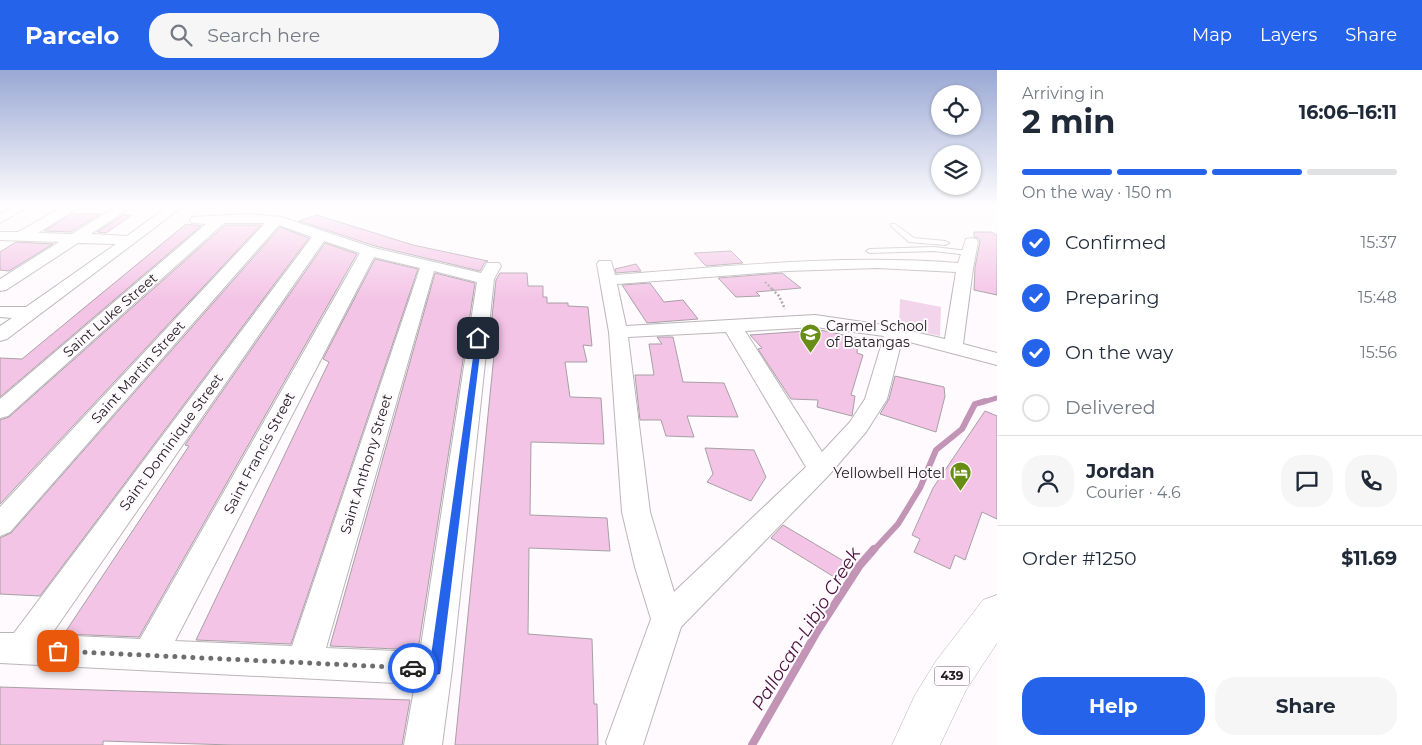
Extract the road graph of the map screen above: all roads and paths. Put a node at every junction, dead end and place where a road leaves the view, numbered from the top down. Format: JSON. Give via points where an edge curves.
{"nodes":[{"id":1,"x":321,"y":235,"type":"edge"},
{"id":2,"x":0,"y":236,"type":"edge"},
{"id":3,"x":21,"y":236,"type":"junction"},
{"id":4,"x":78,"y":236,"type":"edge"},
{"id":5,"x":136,"y":236,"type":"edge"},
{"id":6,"x":201,"y":236,"type":"edge"},
{"id":7,"x":262,"y":236,"type":"edge"},
{"id":8,"x":322,"y":236,"type":"edge"},
{"id":9,"x":906,"y":236,"type":"edge"},
{"id":10,"x":74,"y":238,"type":"junction"},
{"id":11,"x":130,"y":240,"type":"junction"},
{"id":12,"x":0,"y":249,"type":"edge"},
{"id":13,"x":368,"y":251,"type":"junction"},
{"id":14,"x":870,"y":251,"type":"dead end"},
{"id":15,"x":968,"y":253,"type":"junction"},
{"id":16,"x":428,"y":266,"type":"junction"},
{"id":17,"x":752,"y":270,"type":"junction"},
{"id":18,"x":0,"y":286,"type":"edge"},
{"id":19,"x":0,"y":312,"type":"edge"},
{"id":20,"x":30,"y":313,"type":"junction"},
{"id":21,"x":790,"y":321,"type":"junction"},
{"id":22,"x":733,"y":327,"type":"junction"},
{"id":23,"x":618,"y":332,"type":"junction"},
{"id":24,"x":894,"y":333,"type":"junction"},
{"id":25,"x":0,"y":335,"type":"edge"},
{"id":26,"x":953,"y":348,"type":"junction"},
{"id":27,"x":997,"y":359,"type":"edge"},
{"id":28,"x":0,"y":411,"type":"edge"},
{"id":29,"x":820,"y":469,"type":"junction"},
{"id":30,"x":0,"y":525,"type":"edge"},
{"id":31,"x":997,"y":612,"type":"edge"},
{"id":32,"x":667,"y":619,"type":"junction"},
{"id":33,"x":11,"y":649,"type":"edge"},
{"id":34,"x":149,"y":656,"type":"junction"},
{"id":35,"x":304,"y":663,"type":"junction"},
{"id":36,"x":435,"y":669,"type":"junction"},
{"id":37,"x":625,"y":742,"type":"dead end"},
{"id":38,"x":423,"y":745,"type":"edge"},
{"id":39,"x":916,"y":745,"type":"edge"}],
"edges":[{"from":1,"to":33,"type":"street","name":"Saint Dominique Street"},
{"from":2,"to":3,"type":"street"},
{"from":3,"to":10,"type":"street"},
{"from":3,"to":12,"type":"street"},
{"from":4,"to":10,"type":"street"},
{"from":5,"to":11,"type":"street"},
{"from":6,"to":28,"type":"street","name":"Saint Luke Street"},
{"from":7,"to":30,"type":"street","name":"Saint Martin Street"},
{"from":8,"to":13,"type":"street"},
{"from":9,"to":15,"type":"lane","via":[[912,240],[933,242]]},
{"from":10,"to":11,"type":"street"},
{"from":10,"to":18,"type":"street"},
{"from":11,"to":20,"type":"street"},
{"from":13,"to":16,"type":"street"},
{"from":13,"to":34,"type":"street","name":"Saint Francis Street"},
{"from":14,"to":15,"type":"lane","via":[[934,249]]},
{"from":15,"to":17,"type":"street","via":[[910,264]]},
{"from":15,"to":26,"type":"street"},
{"from":16,"to":35,"type":"street","name":"Saint Anthony Street"},
{"from":16,"to":36,"type":"street","via":[[490,273]]},
{"from":17,"to":21,"type":"path","via":[[779,296]]},
{"from":17,"to":23,"type":"street","via":[[607,272]]},
{"from":19,"to":20,"type":"street"},
{"from":20,"to":25,"type":"street"},
{"from":21,"to":22,"type":"street"},
{"from":21,"to":24,"type":"street","via":[[836,322]]},
{"from":22,"to":23,"type":"street"},
{"from":22,"to":29,"type":"street"},
{"from":23,"to":32,"type":"street","via":[[636,512]]},
{"from":24,"to":26,"type":"street"},
{"from":24,"to":29,"type":"street","via":[[876,399],[858,427]]},
{"from":26,"to":27,"type":"street"},
{"from":29,"to":32,"type":"street"},
{"from":31,"to":39,"type":"main road","number":"439","via":[[975,638],[924,722]]},
{"from":32,"to":37,"type":"street"},
{"from":33,"to":34,"type":"street"},
{"from":34,"to":35,"type":"street"},
{"from":35,"to":36,"type":"street"},
{"from":36,"to":38,"type":"street"}]}
